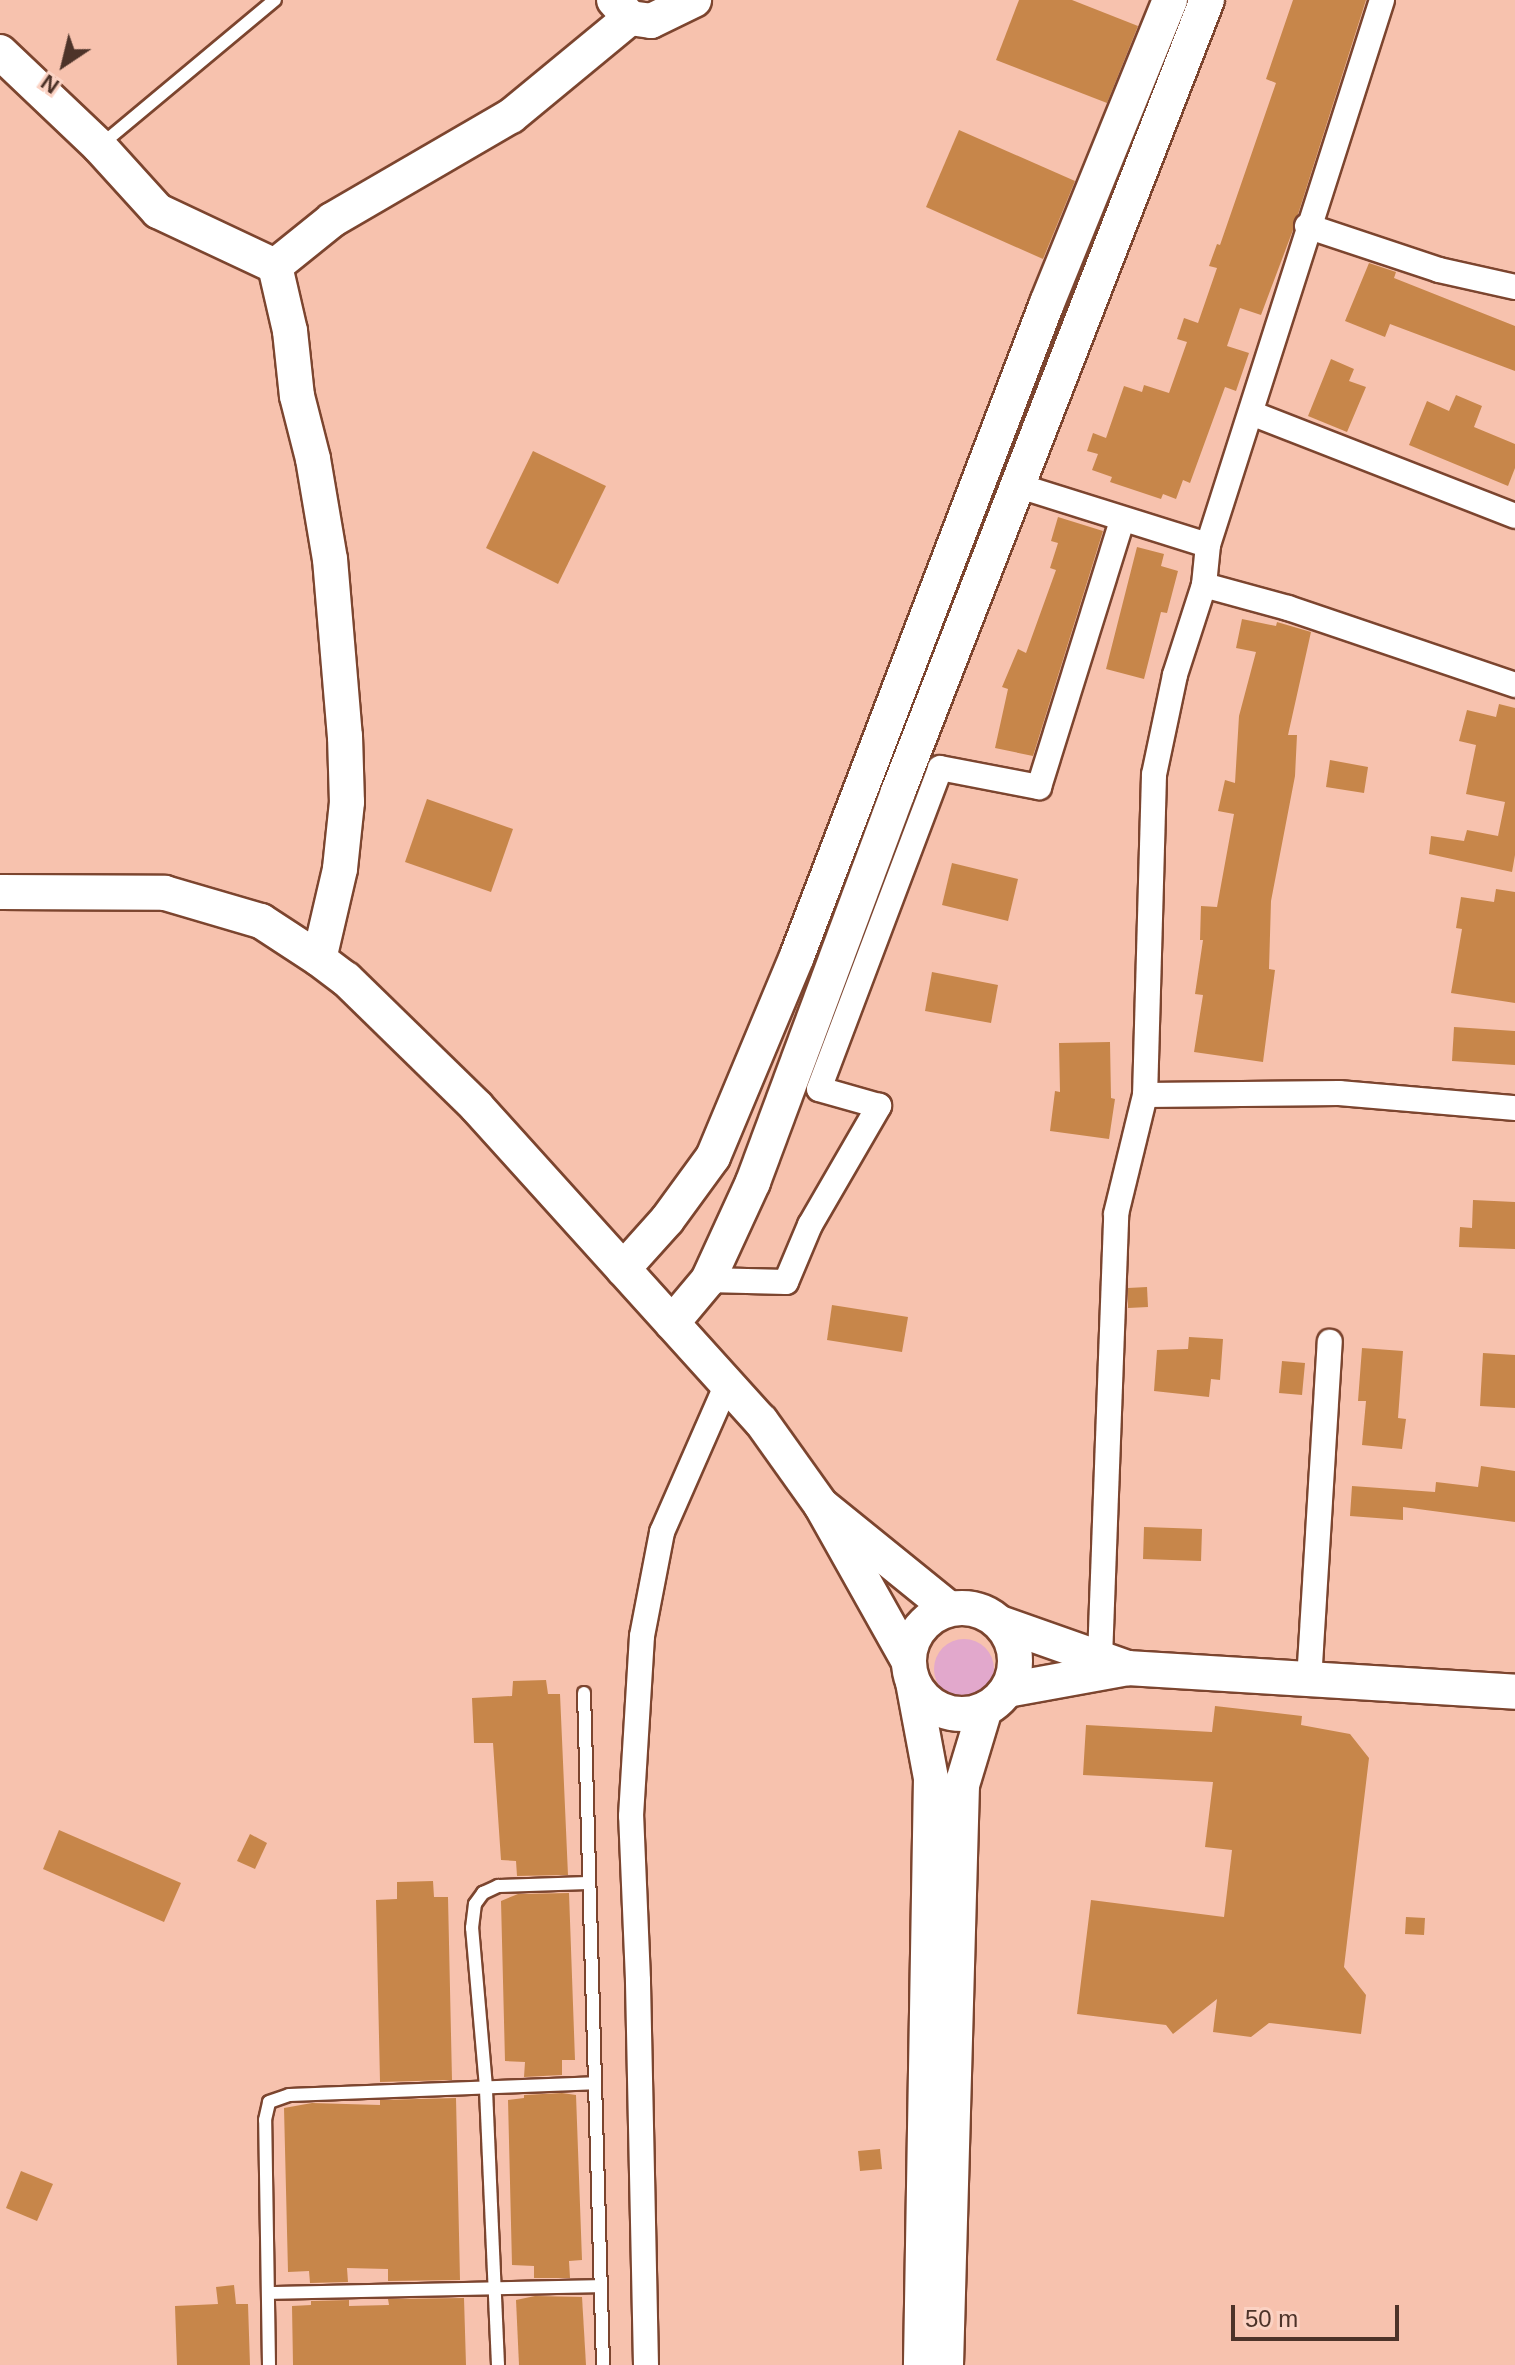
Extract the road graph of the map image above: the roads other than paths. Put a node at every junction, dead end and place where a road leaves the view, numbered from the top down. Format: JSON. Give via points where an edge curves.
{"nodes":[{"id":1,"x":275,"y":0,"type":"edge"},
{"id":2,"x":694,"y":0,"type":"edge"},
{"id":3,"x":1170,"y":0,"type":"edge"},
{"id":4,"x":1207,"y":0,"type":"edge"},
{"id":5,"x":1382,"y":0,"type":"edge"},
{"id":6,"x":622,"y":9,"type":"edge"},
{"id":7,"x":0,"y":52,"type":"edge"},
{"id":8,"x":99,"y":146,"type":"junction"},
{"id":9,"x":1307,"y":226,"type":"junction"},
{"id":10,"x":275,"y":266,"type":"junction"},
{"id":11,"x":1515,"y":287,"type":"edge"},
{"id":12,"x":1251,"y":413,"type":"junction"},
{"id":13,"x":1016,"y":485,"type":"junction"},
{"id":14,"x":1515,"y":516,"type":"edge"},
{"id":15,"x":1122,"y":520,"type":"junction"},
{"id":16,"x":1208,"y":545,"type":"junction"},
{"id":17,"x":1204,"y":585,"type":"junction"},
{"id":18,"x":1515,"y":685,"type":"edge"},
{"id":19,"x":0,"y":892,"type":"edge"},
{"id":20,"x":319,"y":959,"type":"junction"},
{"id":21,"x":1145,"y":1095,"type":"junction"},
{"id":22,"x":1515,"y":1108,"type":"edge"},
{"id":23,"x":623,"y":1269,"type":"junction"},
{"id":24,"x":708,"y":1280,"type":"junction"},
{"id":25,"x":672,"y":1323,"type":"junction"},
{"id":26,"x":1330,"y":1342,"type":"dead end"},
{"id":27,"x":727,"y":1384,"type":"junction"},
{"id":28,"x":821,"y":1505,"type":"junction"},
{"id":29,"x":948,"y":1608,"type":"junction"},
{"id":30,"x":1000,"y":1623,"type":"junction"},
{"id":31,"x":1114,"y":1663,"type":"junction"},
{"id":32,"x":911,"y":1672,"type":"junction"},
{"id":33,"x":1309,"y":1681,"type":"junction"},
{"id":34,"x":1515,"y":1692,"type":"edge"},
{"id":35,"x":584,"y":1693,"type":"dead end"},
{"id":36,"x":996,"y":1699,"type":"junction"},
{"id":37,"x":589,"y":1883,"type":"junction"},
{"id":38,"x":595,"y":2083,"type":"junction"},
{"id":39,"x":486,"y":2087,"type":"junction"},
{"id":40,"x":600,"y":2286,"type":"junction"},
{"id":41,"x":494,"y":2288,"type":"junction"},
{"id":42,"x":269,"y":2293,"type":"junction"},
{"id":43,"x":269,"y":2365,"type":"edge"},
{"id":44,"x":498,"y":2365,"type":"edge"},
{"id":45,"x":603,"y":2365,"type":"edge"},
{"id":46,"x":646,"y":2365,"type":"edge"},
{"id":47,"x":921,"y":2365,"type":"edge"},
{"id":48,"x":946,"y":2365,"type":"edge"}],
"edges":[{"from":1,"to":8,"type":"lane"},
{"from":2,"to":6,"type":"main road","via":[[651,21]]},
{"from":3,"to":23,"type":"main road","via":[[1047,303],[797,956],[713,1157]]},
{"from":4,"to":13,"type":"main road"},
{"from":5,"to":9,"type":"street"},
{"from":6,"to":10,"type":"main road","via":[[511,116],[332,220]]},
{"from":7,"to":8,"type":"main road"},
{"from":8,"to":10,"type":"main road","via":[[158,211]]},
{"from":9,"to":11,"type":"street","via":[[1439,270]]},
{"from":9,"to":12,"type":"street"},
{"from":10,"to":20,"type":"main road","via":[[330,559],[345,736],[347,802],[340,869]]},
{"from":12,"to":14,"type":"street"},
{"from":12,"to":16,"type":"street"},
{"from":13,"to":15,"type":"street"},
{"from":13,"to":24,"type":"main road","via":[[753,1182]]},
{"from":15,"to":16,"type":"street"},
{"from":15,"to":24,"type":"street","via":[[1039,787],[940,768],[819,1089],[879,1106],[810,1225],[786,1282]]},
{"from":16,"to":17,"type":"street"},
{"from":17,"to":18,"type":"street"},
{"from":17,"to":21,"type":"street","via":[[1175,675],[1154,775]]},
{"from":19,"to":20,"type":"main road","via":[[165,893],[261,921]]},
{"from":20,"to":23,"type":"main road","via":[[476,1106]]},
{"from":21,"to":22,"type":"street","via":[[1339,1093]]},
{"from":21,"to":31,"type":"street","via":[[1116,1214]]},
{"from":23,"to":25,"type":"main road"},
{"from":24,"to":25,"type":"main road"},
{"from":25,"to":27,"type":"main road"},
{"from":26,"to":33,"type":"street"},
{"from":27,"to":28,"type":"main road","via":[[761,1421]]},
{"from":27,"to":46,"type":"street","via":[[662,1532],[642,1636],[631,1816]]},
{"from":28,"to":29,"type":"main road"},
{"from":28,"to":32,"type":"main road"},
{"from":29,"to":30,"type":"main road","via":[[969,1607]]},
{"from":29,"to":32,"type":"main road","via":[[921,1625],[912,1640]]},
{"from":30,"to":31,"type":"main road"},
{"from":30,"to":36,"type":"main road","via":[[1016,1655],[1014,1673]]},
{"from":31,"to":33,"type":"main road"},
{"from":31,"to":36,"type":"main road"},
{"from":32,"to":36,"type":"main road","via":[[929,1703],[944,1711],[962,1715]]},
{"from":32,"to":47,"type":"main road","via":[[931,1778]]},
{"from":33,"to":34,"type":"main road"},
{"from":35,"to":37,"type":"lane"},
{"from":36,"to":48,"type":"main road","via":[[962,1785]]},
{"from":37,"to":38,"type":"lane"},
{"from":37,"to":39,"type":"lane","via":[[498,1886],[475,1904],[472,1928]]},
{"from":38,"to":39,"type":"lane"},
{"from":38,"to":40,"type":"lane"},
{"from":39,"to":41,"type":"lane"},
{"from":39,"to":42,"type":"lane","via":[[289,2095],[269,2102]]},
{"from":40,"to":41,"type":"lane"},
{"from":40,"to":45,"type":"lane"},
{"from":41,"to":42,"type":"lane"},
{"from":41,"to":44,"type":"lane"},
{"from":42,"to":43,"type":"lane"}]}
